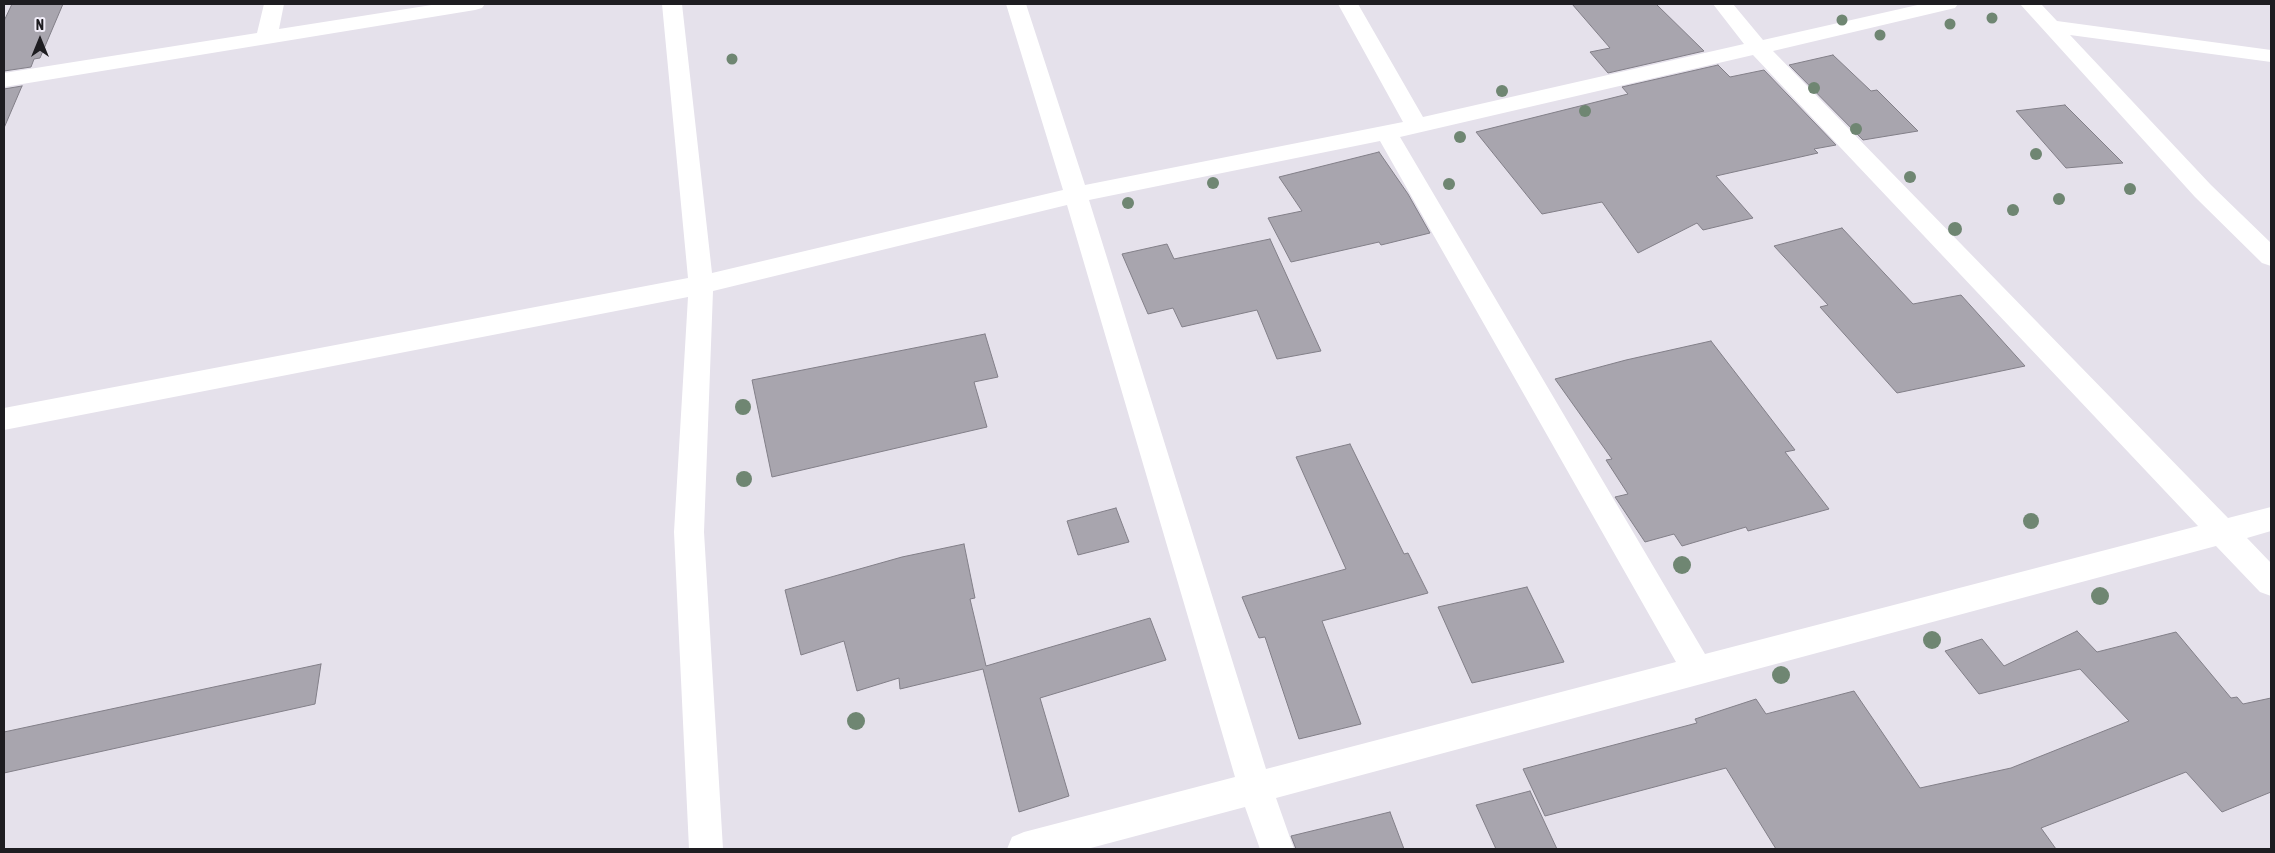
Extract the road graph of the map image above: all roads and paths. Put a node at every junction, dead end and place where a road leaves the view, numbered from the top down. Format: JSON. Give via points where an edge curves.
{"nodes":[{"id":1,"x":274,"y":4,"type":"edge"},
{"id":2,"x":475,"y":4,"type":"edge"},
{"id":3,"x":672,"y":4,"type":"edge"},
{"id":4,"x":1016,"y":4,"type":"edge"},
{"id":5,"x":1348,"y":4,"type":"edge"},
{"id":6,"x":1723,"y":4,"type":"edge"},
{"id":7,"x":1948,"y":4,"type":"edge"},
{"id":8,"x":2030,"y":4,"type":"edge"},
{"id":9,"x":2050,"y":26,"type":"junction"},
{"id":10,"x":267,"y":37,"type":"junction"},
{"id":11,"x":1758,"y":48,"type":"junction"},
{"id":12,"x":2271,"y":56,"type":"edge"},
{"id":13,"x":4,"y":80,"type":"edge"},
{"id":14,"x":1417,"y":126,"type":"junction"},
{"id":15,"x":1386,"y":132,"type":"junction"},
{"id":16,"x":1076,"y":195,"type":"junction"},
{"id":17,"x":2271,"y":258,"type":"edge"},
{"id":18,"x":701,"y":285,"type":"junction"},
{"id":19,"x":4,"y":419,"type":"edge"},
{"id":20,"x":2271,"y":519,"type":"edge"},
{"id":21,"x":2224,"y":532,"type":"junction"},
{"id":22,"x":2271,"y":583,"type":"edge"},
{"id":23,"x":1697,"y":670,"type":"junction"},
{"id":24,"x":1255,"y":787,"type":"junction"},
{"id":25,"x":706,"y":849,"type":"edge"},
{"id":26,"x":1024,"y":849,"type":"edge"},
{"id":27,"x":1277,"y":849,"type":"edge"}],
"edges":[{"from":1,"to":10,"type":"street"},
{"from":2,"to":10,"type":"street"},
{"from":3,"to":18,"type":"street"},
{"from":4,"to":16,"type":"street"},
{"from":5,"to":14,"type":"street"},
{"from":6,"to":11,"type":"street"},
{"from":7,"to":11,"type":"street"},
{"from":8,"to":9,"type":"street"},
{"from":9,"to":12,"type":"street"},
{"from":9,"to":17,"type":"street","via":[[2202,191]]},
{"from":10,"to":13,"type":"street"},
{"from":11,"to":14,"type":"street"},
{"from":11,"to":21,"type":"street"},
{"from":14,"to":15,"type":"street"},
{"from":15,"to":16,"type":"street"},
{"from":15,"to":23,"type":"street"},
{"from":16,"to":18,"type":"street"},
{"from":16,"to":24,"type":"street"},
{"from":18,"to":19,"type":"street"},
{"from":18,"to":25,"type":"street","via":[[689,532]]},
{"from":20,"to":21,"type":"street"},
{"from":21,"to":22,"type":"street"},
{"from":21,"to":23,"type":"street"},
{"from":23,"to":24,"type":"street"},
{"from":24,"to":26,"type":"street"},
{"from":24,"to":27,"type":"street"}]}
